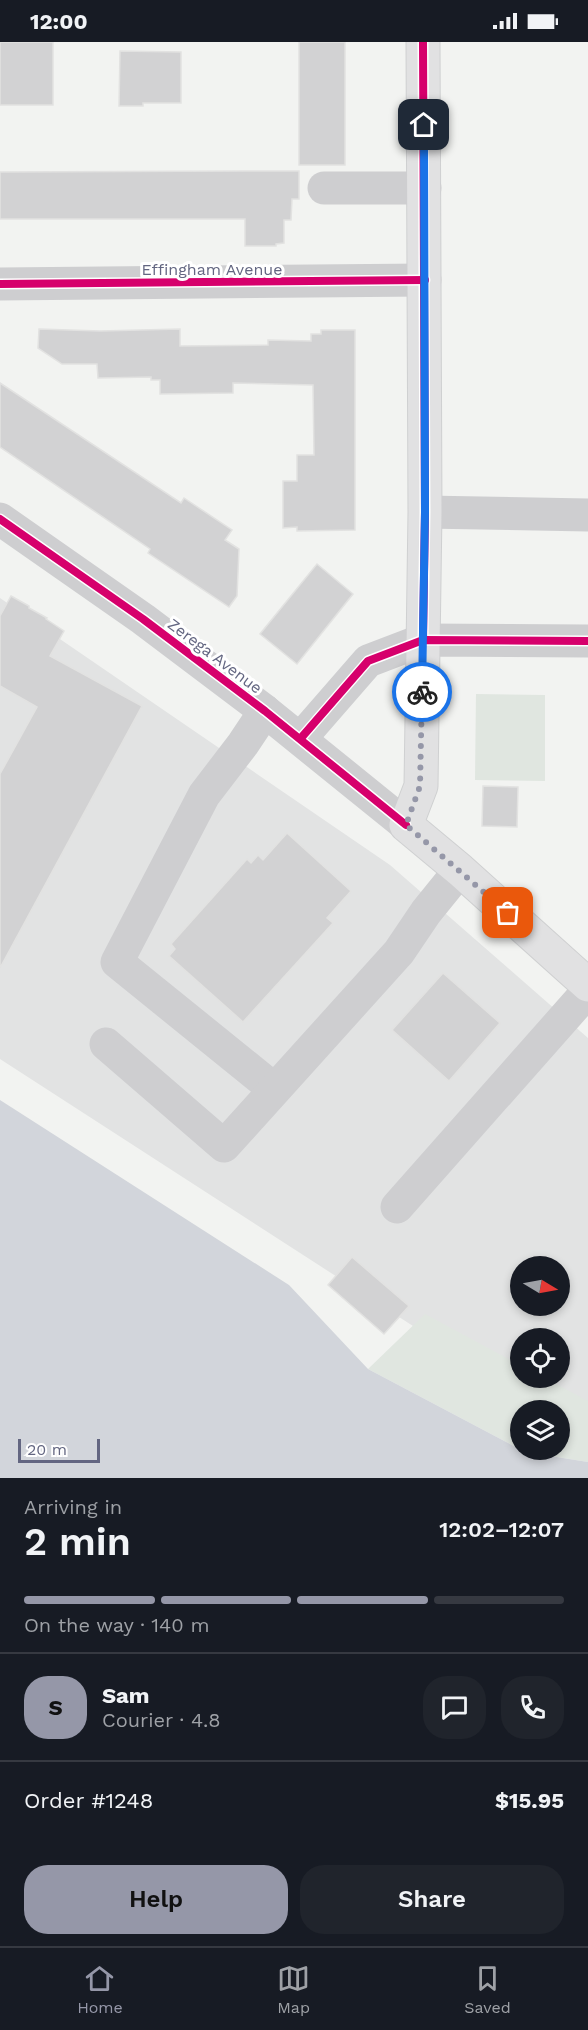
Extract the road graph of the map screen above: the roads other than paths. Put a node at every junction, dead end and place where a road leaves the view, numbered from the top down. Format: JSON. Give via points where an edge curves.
{"nodes":[{"id":1,"x":423,"y":42,"type":"edge"},
{"id":2,"x":425,"y":188,"type":"junction"},
{"id":3,"x":324,"y":189,"type":"dead end"},
{"id":4,"x":425,"y":280,"type":"junction"},
{"id":5,"x":0,"y":284,"type":"edge"},
{"id":6,"x":425,"y":512,"type":"junction"},
{"id":7,"x":588,"y":515,"type":"edge"},
{"id":8,"x":0,"y":519,"type":"edge"},
{"id":9,"x":423,"y":640,"type":"junction"},
{"id":10,"x":588,"y":641,"type":"edge"},
{"id":11,"x":266,"y":711,"type":"junction"},
{"id":12,"x":302,"y":738,"type":"junction"},
{"id":13,"x":406,"y":825,"type":"junction"},
{"id":14,"x":460,"y":870,"type":"junction"},
{"id":15,"x":588,"y":986,"type":"edge"},
{"id":16,"x":588,"y":991,"type":"edge"},
{"id":17,"x":106,"y":1044,"type":"dead end"},
{"id":18,"x":274,"y":1089,"type":"junction"},
{"id":19,"x":397,"y":1207,"type":"dead end"}],
"edges":[{"from":1,"to":2,"type":"main road"},
{"from":2,"to":3,"type":"street"},
{"from":2,"to":4,"type":"main road"},
{"from":4,"to":5,"type":"street","name":"Effingham Avenue"},
{"from":4,"to":6,"type":"main road"},
{"from":6,"to":7,"type":"street"},
{"from":6,"to":9,"type":"main road"},
{"from":8,"to":11,"type":"street","name":"Zerega Avenue"},
{"from":9,"to":10,"type":"street"},
{"from":9,"to":12,"type":"street","via":[[368,661]]},
{"from":9,"to":13,"type":"main road","via":[[420,786]]},
{"from":11,"to":12,"type":"street","name":"Zerega Avenue"},
{"from":11,"to":18,"type":"street","via":[[204,795],[117,962]]},
{"from":12,"to":13,"type":"street","name":"Zerega Avenue"},
{"from":13,"to":14,"type":"main road","name":"Zerega Avenue"},
{"from":14,"to":15,"type":"main road","name":"Zerega Avenue"},
{"from":14,"to":18,"type":"street","via":[[399,952]]},
{"from":16,"to":19,"type":"street"},
{"from":17,"to":18,"type":"street","via":[[224,1146]]}]}
